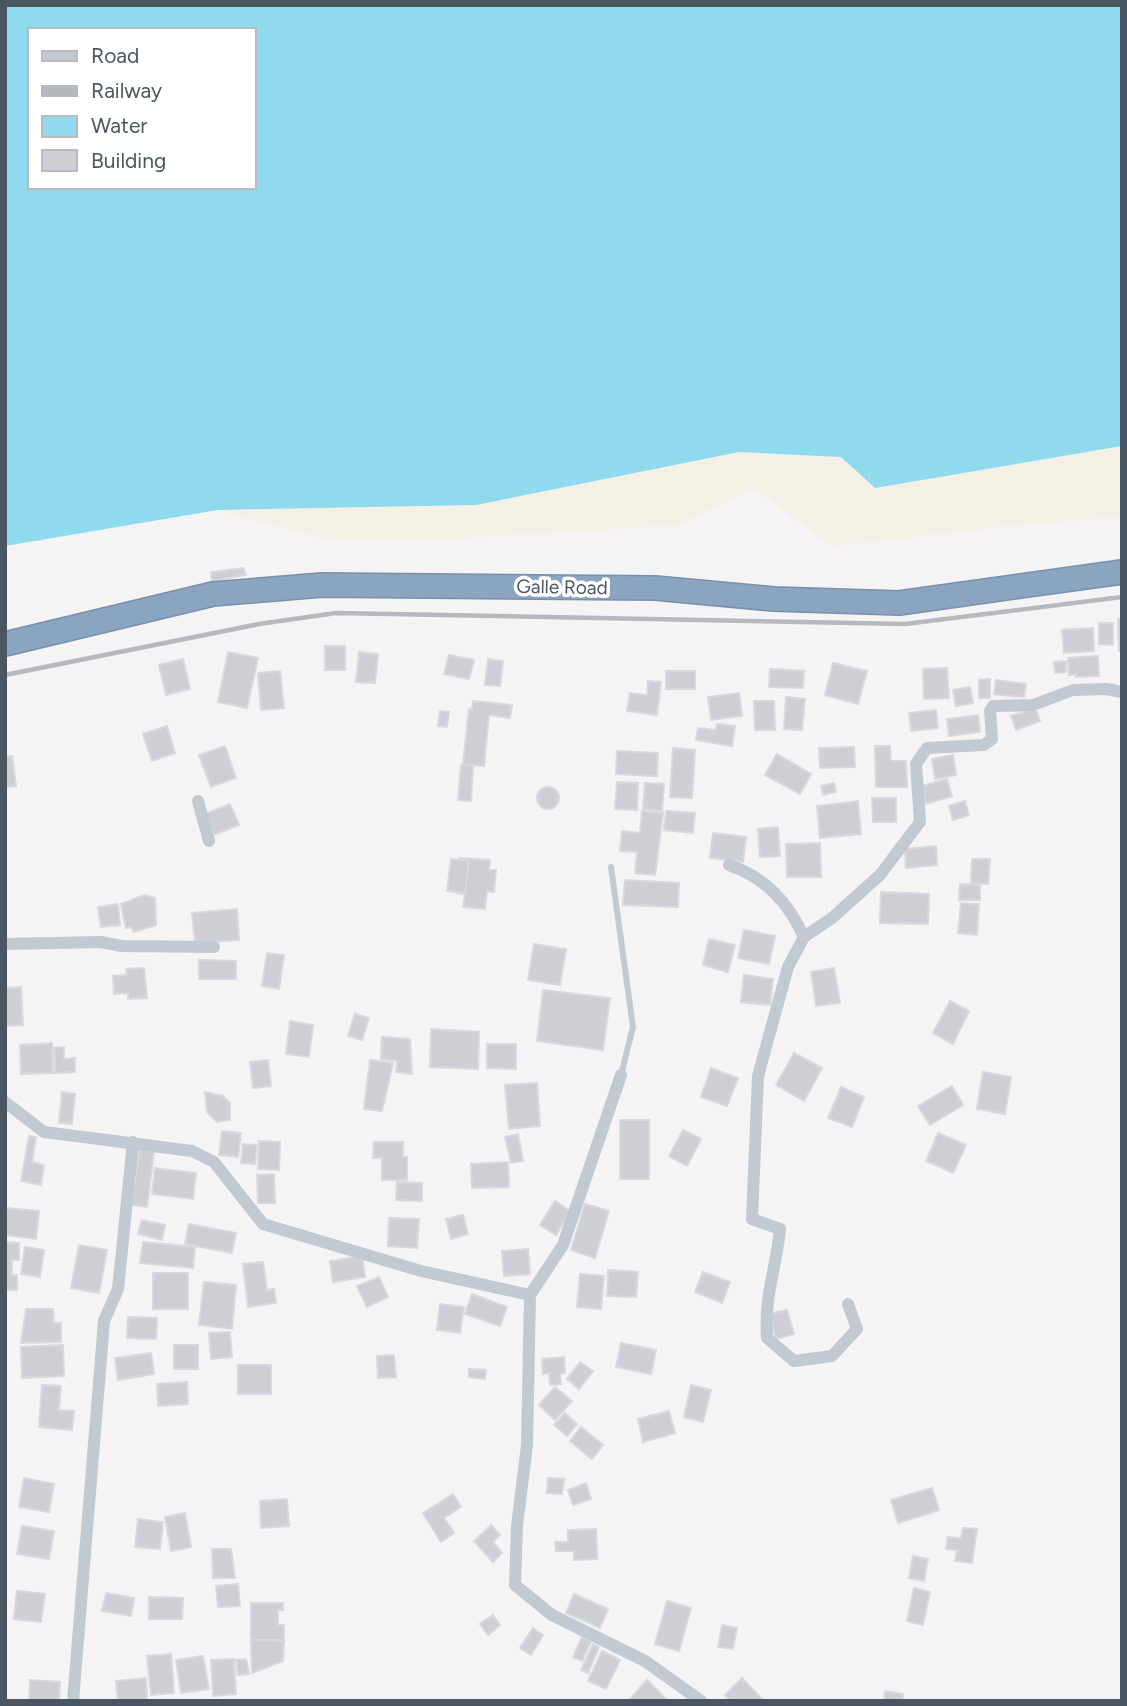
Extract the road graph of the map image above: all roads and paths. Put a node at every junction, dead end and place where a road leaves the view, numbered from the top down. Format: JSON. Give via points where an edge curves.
{"nodes":[{"id":1,"x":1122,"y":572,"type":"edge"},
{"id":2,"x":5,"y":644,"type":"edge"},
{"id":3,"x":1122,"y":692,"type":"edge"},
{"id":4,"x":198,"y":801,"type":"dead end"},
{"id":5,"x":209,"y":841,"type":"dead end"},
{"id":6,"x":729,"y":866,"type":"dead end"},
{"id":7,"x":611,"y":867,"type":"dead end"},
{"id":8,"x":804,"y":937,"type":"junction"},
{"id":9,"x":5,"y":943,"type":"edge"},
{"id":10,"x":214,"y":947,"type":"dead end"},
{"id":11,"x":621,"y":1075,"type":"joint"},
{"id":12,"x":5,"y":1102,"type":"edge"},
{"id":13,"x":133,"y":1142,"type":"junction"},
{"id":14,"x":530,"y":1295,"type":"junction"},
{"id":15,"x":848,"y":1304,"type":"dead end"},
{"id":16,"x":73,"y":1701,"type":"edge"},
{"id":17,"x":701,"y":1701,"type":"edge"}],
"edges":[{"from":1,"to":2,"type":"highway","name":"Galle Road","via":[[899,603],[774,599],[655,588],[322,585],[213,594]]},
{"from":3,"to":8,"type":"street","via":[[1073,690],[1033,705],[993,706],[992,739],[984,745],[927,748],[916,764],[920,822],[880,875]]},
{"from":4,"to":5,"type":"street"},
{"from":6,"to":8,"type":"street","via":[[770,886],[793,914]]},
{"from":7,"to":11,"type":"lane","via":[[633,1027]]},
{"from":8,"to":15,"type":"street","via":[[788,967],[758,1076],[752,1219],[780,1229],[765,1307],[767,1338],[794,1361],[832,1356],[857,1329]]},
{"from":9,"to":10,"type":"street"},
{"from":11,"to":14,"type":"street","via":[[563,1245]]},
{"from":12,"to":13,"type":"street","via":[[44,1132]]},
{"from":13,"to":14,"type":"street","via":[[191,1151],[214,1162],[263,1224],[421,1271]]},
{"from":13,"to":16,"type":"street","via":[[118,1289],[104,1321]]},
{"from":14,"to":17,"type":"street","via":[[527,1432],[515,1585],[552,1615],[645,1661]]}]}
